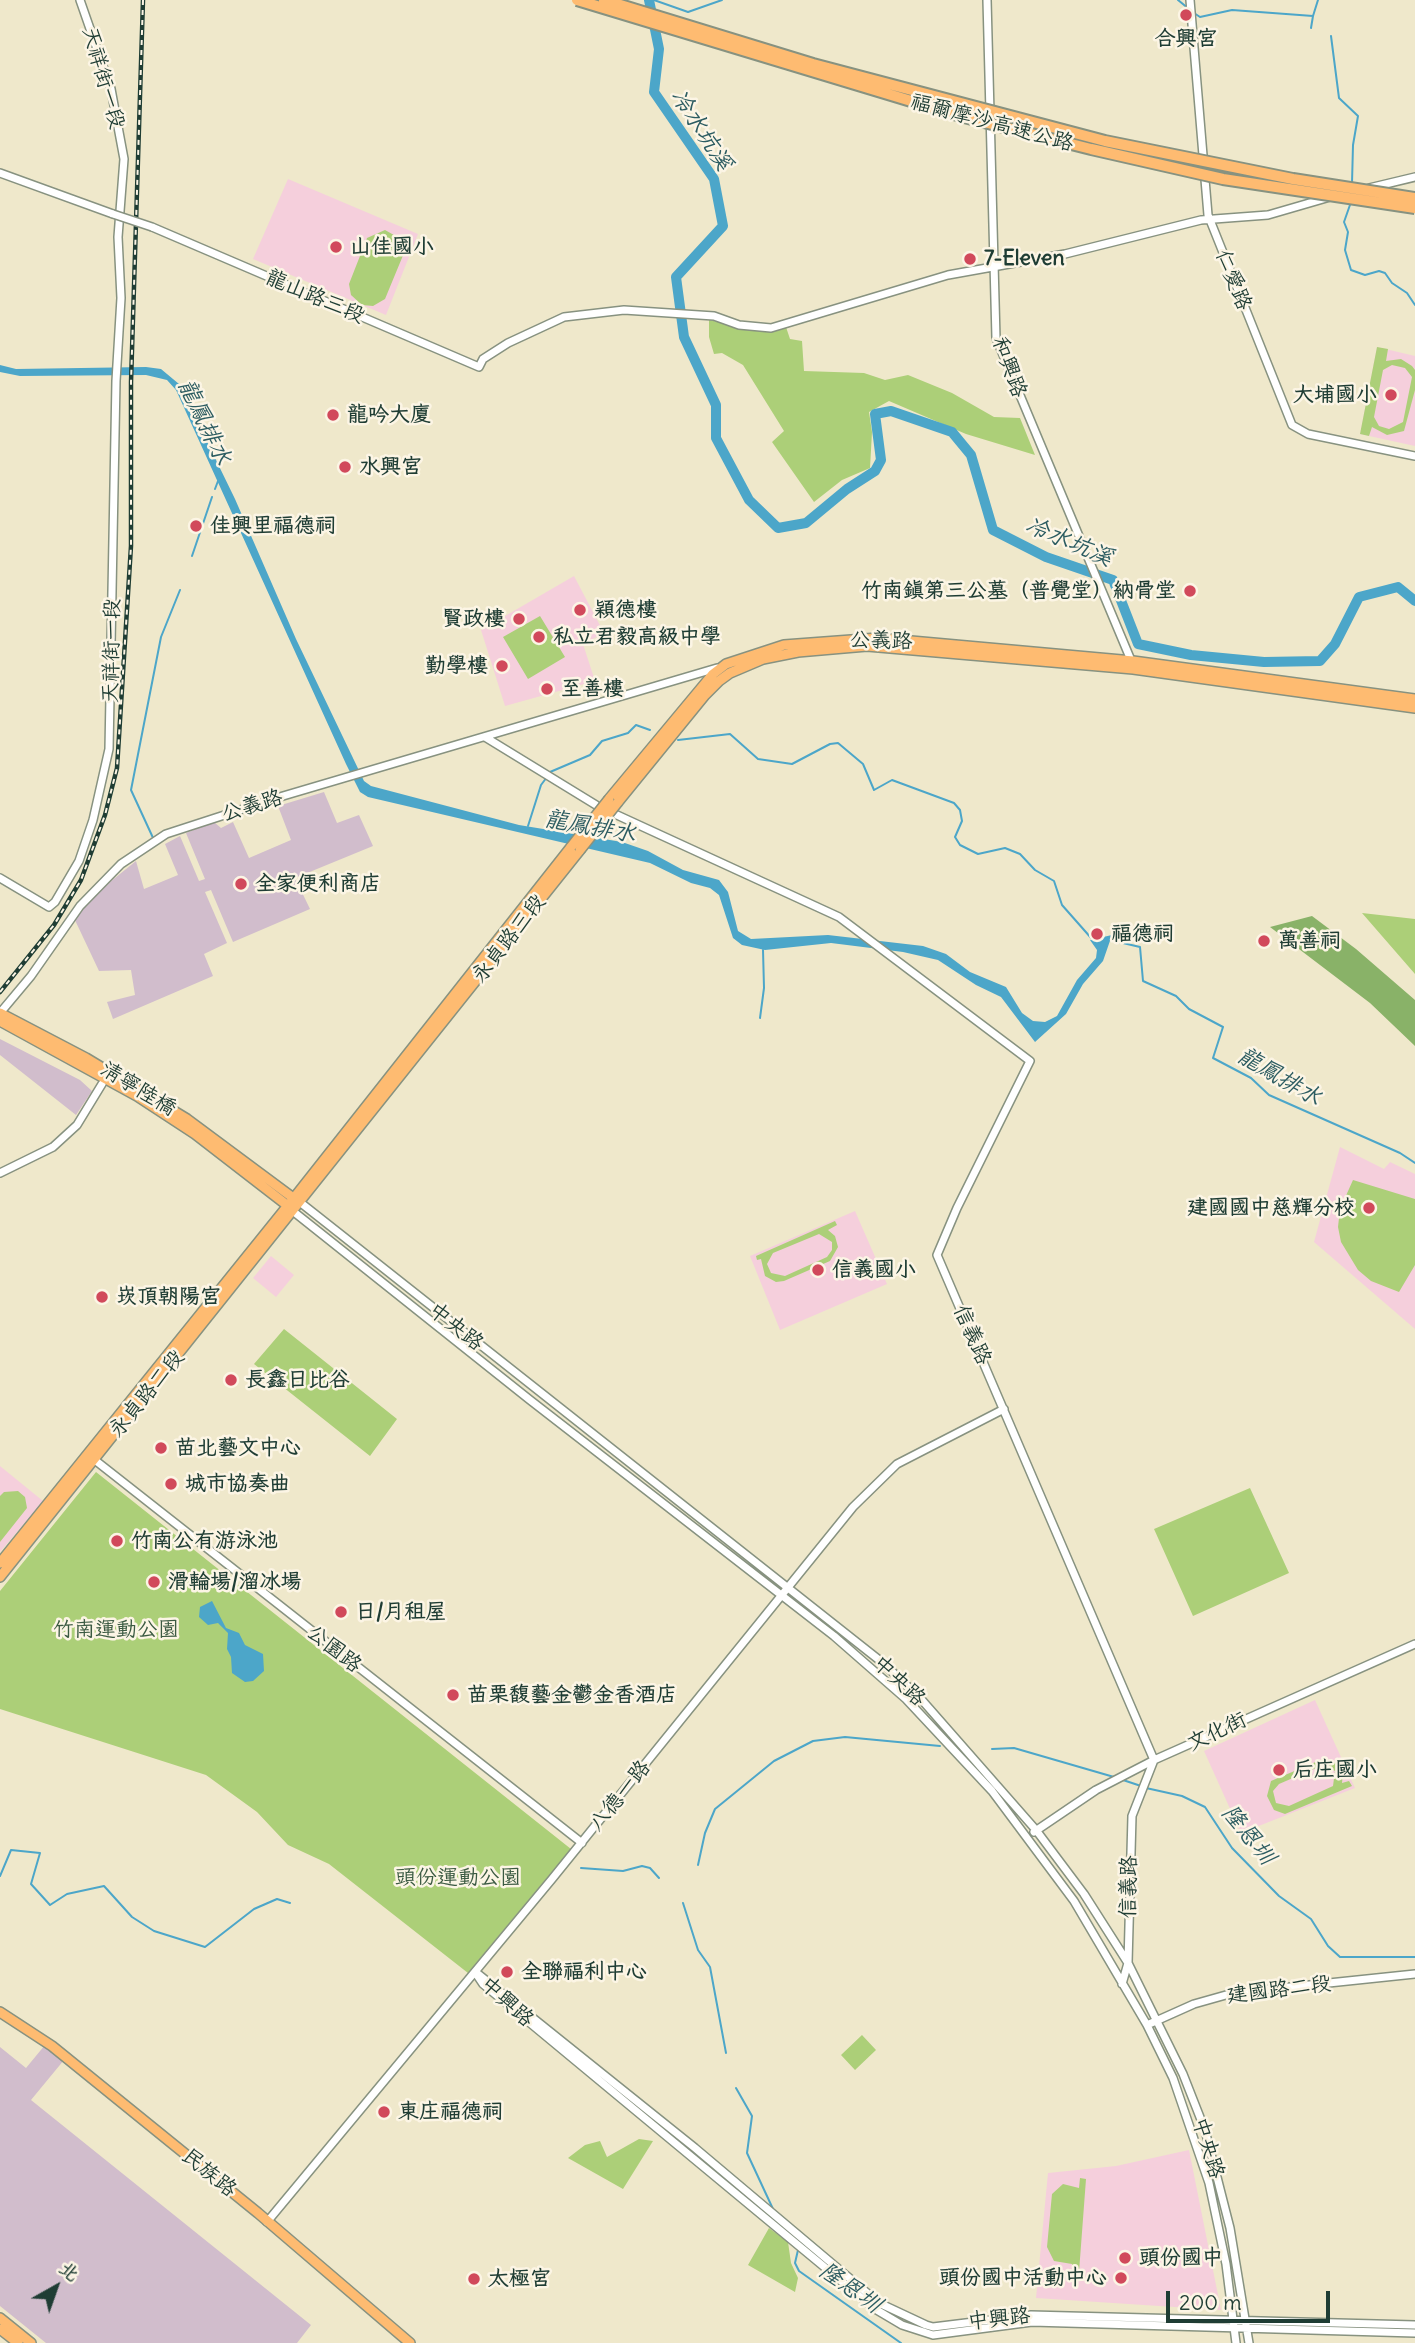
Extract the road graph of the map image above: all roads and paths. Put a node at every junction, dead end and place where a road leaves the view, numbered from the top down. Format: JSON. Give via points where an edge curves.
{"nodes":[{"id":1,"x":80,"y":0,"type":"edge"},
{"id":2,"x":577,"y":0,"type":"edge"},
{"id":3,"x":604,"y":0,"type":"edge"},
{"id":4,"x":987,"y":0,"type":"edge"},
{"id":5,"x":1190,"y":0,"type":"edge"},
{"id":6,"x":0,"y":173,"type":"edge"},
{"id":7,"x":1415,"y":177,"type":"edge"},
{"id":8,"x":1415,"y":198,"type":"edge"},
{"id":9,"x":1415,"y":208,"type":"edge"},
{"id":10,"x":1209,"y":219,"type":"junction"},
{"id":11,"x":994,"y":268,"type":"junction"},
{"id":12,"x":1415,"y":456,"type":"edge"},
{"id":13,"x":1133,"y":665,"type":"junction"},
{"id":14,"x":728,"y":669,"type":"junction"},
{"id":15,"x":1415,"y":699,"type":"edge"},
{"id":16,"x":1392,"y":700,"type":"junction"},
{"id":17,"x":1415,"y":708,"type":"edge"},
{"id":18,"x":485,"y":737,"type":"junction"},
{"id":19,"x":596,"y":805,"type":"dead end"},
{"id":20,"x":617,"y":815,"type":"dead end"},
{"id":21,"x":0,"y":878,"type":"edge"},
{"id":22,"x":0,"y":1013,"type":"edge"},
{"id":23,"x":0,"y":1021,"type":"edge"},
{"id":24,"x":102,"y":1084,"type":"dead end"},
{"id":25,"x":0,"y":1173,"type":"edge"},
{"id":26,"x":266,"y":1183,"type":"junction"},
{"id":27,"x":294,"y":1205,"type":"junction"},
{"id":28,"x":1004,"y":1409,"type":"junction"},
{"id":29,"x":91,"y":1457,"type":"junction"},
{"id":30,"x":0,"y":1563,"type":"edge"},
{"id":31,"x":0,"y":1577,"type":"edge"},
{"id":32,"x":787,"y":1587,"type":"junction"},
{"id":33,"x":781,"y":1595,"type":"junction"},
{"id":34,"x":1415,"y":1644,"type":"edge"},
{"id":35,"x":1154,"y":1760,"type":"junction"},
{"id":36,"x":1036,"y":1829,"type":"junction"},
{"id":37,"x":1027,"y":1836,"type":"junction"},
{"id":38,"x":582,"y":1843,"type":"junction"},
{"id":39,"x":1128,"y":1964,"type":"junction"},
{"id":40,"x":475,"y":1972,"type":"junction"},
{"id":41,"x":1415,"y":1974,"type":"edge"},
{"id":42,"x":1122,"y":1984,"type":"junction"},
{"id":43,"x":0,"y":2012,"type":"edge"},
{"id":44,"x":1157,"y":2020,"type":"junction"},
{"id":45,"x":1147,"y":2025,"type":"junction"},
{"id":46,"x":267,"y":2222,"type":"junction"},
{"id":47,"x":0,"y":2318,"type":"edge"},
{"id":48,"x":1246,"y":2320,"type":"junction"},
{"id":49,"x":1233,"y":2325,"type":"junction"},
{"id":50,"x":1415,"y":2325,"type":"edge"},
{"id":51,"x":1318,"y":2327,"type":"junction"},
{"id":52,"x":0,"y":2329,"type":"edge"},
{"id":53,"x":1247,"y":2330,"type":"junction"},
{"id":54,"x":1415,"y":2333,"type":"edge"},
{"id":55,"x":18,"y":2343,"type":"edge"},
{"id":56,"x":31,"y":2343,"type":"edge"},
{"id":57,"x":410,"y":2343,"type":"edge"},
{"id":58,"x":1236,"y":2343,"type":"edge"},
{"id":59,"x":1249,"y":2343,"type":"edge"}],
"edges":[{"from":1,"to":21,"type":"street","name":"天祥街一段","via":[[111,89],[124,159],[118,237],[121,298],[109,749],[93,820],[62,894],[49,907]]},
{"from":2,"to":9,"type":"highway","name":"福爾摩沙高速公路","bridge":true,"via":[[964,117],[1091,149],[1223,179]]},
{"from":3,"to":8,"type":"highway","name":"福爾摩沙高速公路","bridge":true,"via":[[813,64],[1105,141]]},
{"from":4,"to":11,"type":"street","name":"和興路"},
{"from":5,"to":10,"type":"street","name":"仁愛路"},
{"from":6,"to":11,"type":"street","name":"龍山路三段","bridge":true,"via":[[152,227],[479,367],[508,343],[564,317],[624,310],[714,316],[771,328],[923,281]]},
{"from":7,"to":10,"type":"street","via":[[1268,215]]},
{"from":10,"to":11,"type":"street"},
{"from":10,"to":12,"type":"street","name":"仁愛路","via":[[1292,425],[1308,434]]},
{"from":11,"to":13,"type":"street","name":"和興路","via":[[1000,351]]},
{"from":13,"to":14,"type":"main road","name":"公義路","via":[[855,638],[784,645]]},
{"from":13,"to":16,"type":"main road","name":"公義路"},
{"from":14,"to":18,"type":"street","name":"公義路"},
{"from":14,"to":27,"type":"main road","name":"永貞路三段","bridge":true,"via":[[700,688]]},
{"from":15,"to":16,"type":"main road","name":"公義路"},
{"from":16,"to":17,"type":"main road","name":"公義路"},
{"from":18,"to":19,"type":"street"},
{"from":18,"to":22,"type":"street","name":"公義路","via":[[199,822],[150,843],[121,864],[66,923],[36,970]]},
{"from":20,"to":28,"type":"street","name":"信義路","via":[[839,917],[1030,1061],[937,1255]]},
{"from":22,"to":26,"type":"main road","name":"清寧陸橋","via":[[139,1088],[187,1119]]},
{"from":23,"to":26,"type":"main road","name":"清寧陸橋","via":[[137,1096]]},
{"from":24,"to":25,"type":"street","via":[[77,1125],[53,1147]]},
{"from":26,"to":27,"type":"main road"},
{"from":27,"to":29,"type":"main road","name":"永貞路二段"},
{"from":27,"to":32,"type":"street","name":"中央路"},
{"from":27,"to":33,"type":"street","name":"中央路"},
{"from":28,"to":32,"type":"street","name":"八德一路","via":[[897,1464],[881,1477]]},
{"from":28,"to":35,"type":"street","name":"信義路"},
{"from":29,"to":30,"type":"main road","name":"永貞路二段"},
{"from":29,"to":31,"type":"main road","name":"永貞路二段"},
{"from":29,"to":38,"type":"street","name":"公園路"},
{"from":32,"to":33,"type":"street","name":"八德一路"},
{"from":32,"to":36,"type":"street","name":"中央路","via":[[921,1699]]},
{"from":33,"to":37,"type":"street","name":"中央路","via":[[906,1699],[992,1791]]},
{"from":33,"to":38,"type":"street","name":"八德一路"},
{"from":34,"to":35,"type":"street","name":"文化街"},
{"from":35,"to":36,"type":"street","name":"文化街"},
{"from":35,"to":39,"type":"street","name":"信義路","via":[[1132,1816]]},
{"from":36,"to":37,"type":"street","name":"文化街"},
{"from":36,"to":39,"type":"street","name":"中央路"},
{"from":37,"to":42,"type":"street","name":"中央路","via":[[1073,1901]]},
{"from":38,"to":40,"type":"street","name":"八德一路"},
{"from":39,"to":42,"type":"street","name":"信義路"},
{"from":39,"to":44,"type":"street","name":"中央路"},
{"from":40,"to":46,"type":"street","name":"八德一路"},
{"from":40,"to":49,"type":"street","name":"中興路","via":[[879,2303],[906,2317],[933,2327],[1031,2315]]},
{"from":41,"to":44,"type":"street","name":"建國路二段","via":[[1233,1993]]},
{"from":42,"to":45,"type":"street","name":"中央路"},
{"from":43,"to":46,"type":"main road","name":"民族路","via":[[52,2046]]},
{"from":44,"to":45,"type":"street","name":"建國路二段"},
{"from":44,"to":48,"type":"street","name":"中央路","via":[[1205,2130],[1230,2228]]},
{"from":45,"to":49,"type":"street","name":"中央路","via":[[1184,2106],[1209,2183]]},
{"from":46,"to":57,"type":"main road","name":"民族路"},
{"from":47,"to":56,"type":"main road"},
{"from":48,"to":49,"type":"street","name":"中興路"},
{"from":48,"to":51,"type":"street","name":"中興路"},
{"from":48,"to":53,"type":"street","name":"中央路"},
{"from":49,"to":53,"type":"street","name":"中興路"},
{"from":49,"to":58,"type":"street","name":"中央路"},
{"from":50,"to":51,"type":"street","name":"中興路"},
{"from":51,"to":53,"type":"street","name":"中興路"},
{"from":51,"to":54,"type":"street","name":"中興路"},
{"from":52,"to":55,"type":"main road"},
{"from":53,"to":59,"type":"street","name":"中央路"}]}
